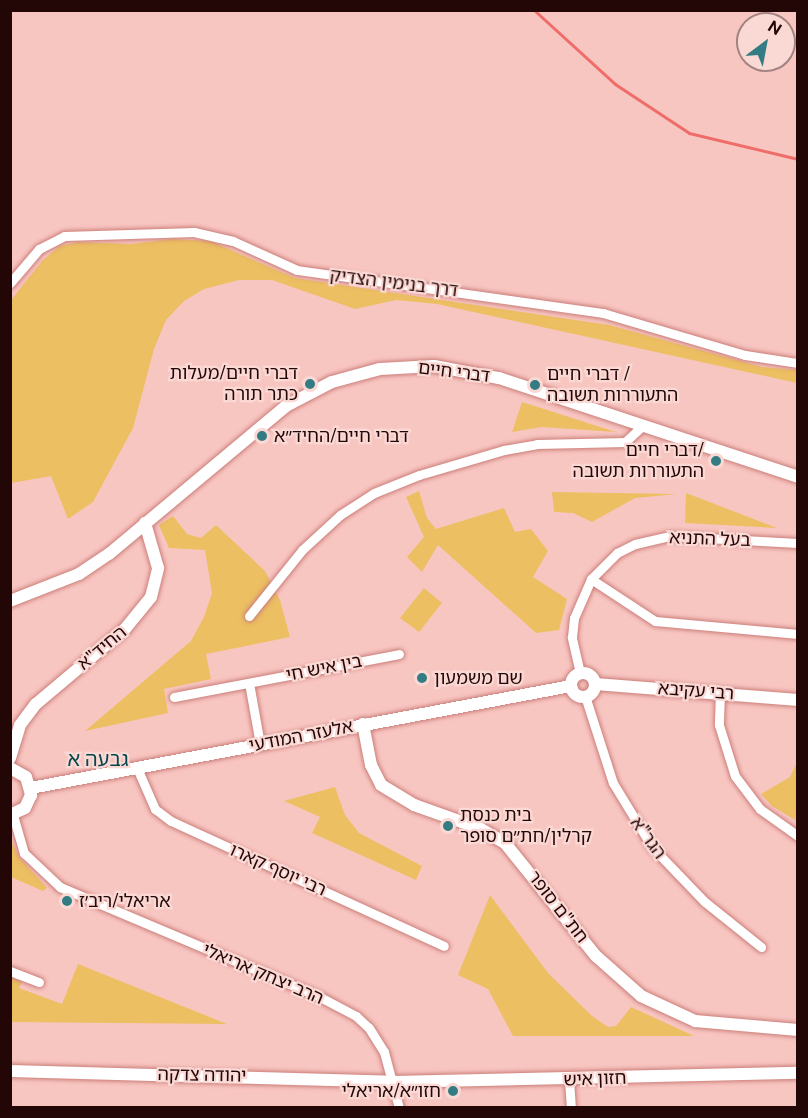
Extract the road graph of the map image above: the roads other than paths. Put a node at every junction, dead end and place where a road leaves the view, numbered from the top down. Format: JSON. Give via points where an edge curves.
{"nodes":[{"id":1,"x":10,"y":283,"type":"edge"},
{"id":2,"x":798,"y":363,"type":"edge"},
{"id":3,"x":641,"y":427,"type":"junction"},
{"id":4,"x":798,"y":477,"type":"edge"},
{"id":5,"x":145,"y":523,"type":"junction"},
{"id":6,"x":798,"y":543,"type":"edge"},
{"id":7,"x":591,"y":579,"type":"junction"},
{"id":8,"x":10,"y":601,"type":"edge"},
{"id":9,"x":249,"y":616,"type":"dead end"},
{"id":10,"x":798,"y":634,"type":"edge"},
{"id":11,"x":399,"y":654,"type":"dead end"},
{"id":12,"x":580,"y":673,"type":"junction"},
{"id":13,"x":249,"y":683,"type":"junction"},
{"id":14,"x":594,"y":684,"type":"junction"},
{"id":15,"x":571,"y":686,"type":"junction"},
{"id":16,"x":720,"y":692,"type":"junction"},
{"id":17,"x":585,"y":696,"type":"junction"},
{"id":18,"x":174,"y":697,"type":"dead end"},
{"id":19,"x":798,"y":700,"type":"edge"},
{"id":20,"x":363,"y":724,"type":"junction"},
{"id":21,"x":260,"y":744,"type":"junction"},
{"id":22,"x":10,"y":758,"type":"edge"},
{"id":23,"x":10,"y":768,"type":"edge"},
{"id":24,"x":137,"y":768,"type":"junction"},
{"id":25,"x":31,"y":788,"type":"junction"},
{"id":26,"x":12,"y":815,"type":"edge"},
{"id":27,"x":798,"y":836,"type":"edge"},
{"id":28,"x":444,"y":946,"type":"dead end"},
{"id":29,"x":762,"y":947,"type":"dead end"},
{"id":30,"x":10,"y":971,"type":"edge"},
{"id":31,"x":39,"y":982,"type":"dead end"},
{"id":32,"x":798,"y":1030,"type":"edge"},
{"id":33,"x":10,"y":1071,"type":"edge"},
{"id":34,"x":798,"y":1073,"type":"edge"},
{"id":35,"x":569,"y":1080,"type":"junction"},
{"id":36,"x":393,"y":1082,"type":"junction"},
{"id":37,"x":399,"y":1107,"type":"edge"},
{"id":38,"x":572,"y":1107,"type":"edge"}],
"edges":[{"from":1,"to":2,"type":"street","name":"דרך בנימין הצדיק","via":[[39,249],[64,236],[194,232],[233,241],[297,270],[593,311],[745,355]]},
{"from":3,"to":4,"type":"street","name":"דברי חיים"},
{"from":3,"to":5,"type":"street","name":"דברי חיים","via":[[535,388],[470,371],[434,366],[372,370],[332,382],[286,406]]},
{"from":3,"to":9,"type":"street","via":[[625,442],[548,444],[504,450],[374,493],[340,515],[302,550]]},
{"from":5,"to":8,"type":"street","name":"דברי חיים","via":[[79,574]]},
{"from":5,"to":22,"type":"street","name":"החיד\"א","via":[[158,568],[151,597],[125,629],[31,709],[20,725]]},
{"from":6,"to":7,"type":"street","name":"בעל התניא","via":[[688,535],[650,538],[617,553]]},
{"from":7,"to":10,"type":"street","via":[[655,621]]},
{"from":7,"to":12,"type":"street","name":"בעל התניא","via":[[574,618],[572,638]]},
{"from":11,"to":13,"type":"street","name":"בין איש חי"},
{"from":12,"to":14,"type":"street","via":[[590,676]]},
{"from":12,"to":15,"type":"street"},
{"from":13,"to":18,"type":"street","name":"בין איש חי"},
{"from":13,"to":21,"type":"street"},
{"from":14,"to":16,"type":"street","name":"רבי עקיבא"},
{"from":14,"to":17,"type":"street"},
{"from":15,"to":17,"type":"street","via":[[577,695]]},
{"from":15,"to":20,"type":"street","name":"אלעזר המודעי"},
{"from":16,"to":19,"type":"street","name":"רבי עקיבא"},
{"from":16,"to":27,"type":"street","via":[[720,733],[735,776],[760,809]]},
{"from":17,"to":29,"type":"street","name":"הגר\"א","via":[[613,783],[652,848],[705,902]]},
{"from":20,"to":21,"type":"street","name":"אלעזר המודעי"},
{"from":20,"to":32,"type":"street","name":"חת\"ם סופר","via":[[371,765],[381,785],[414,805],[479,828],[505,843],[596,956],[641,996],[695,1021]]},
{"from":21,"to":24,"type":"street","name":"אלעזר המודעי"},
{"from":23,"to":25,"type":"street","via":[[26,777]]},
{"from":24,"to":25,"type":"street","name":"אלעזר המודעי"},
{"from":24,"to":28,"type":"street","name":"רבי יוסף קארו","via":[[155,809],[171,821]]},
{"from":25,"to":26,"type":"street","via":[[29,802]]},
{"from":26,"to":36,"type":"street","name":"הרב יצחק אריאלי","via":[[18,838],[34,865],[60,887],[339,1006],[377,1039]]},
{"from":30,"to":31,"type":"street"},
{"from":33,"to":36,"type":"street","name":"יהודה צדקה"},
{"from":34,"to":35,"type":"street","name":"חזון איש"},
{"from":35,"to":36,"type":"street","name":"חזון איש"},
{"from":35,"to":38,"type":"street"},
{"from":36,"to":37,"type":"street","name":"הרב יצחק אריאלי"}]}
